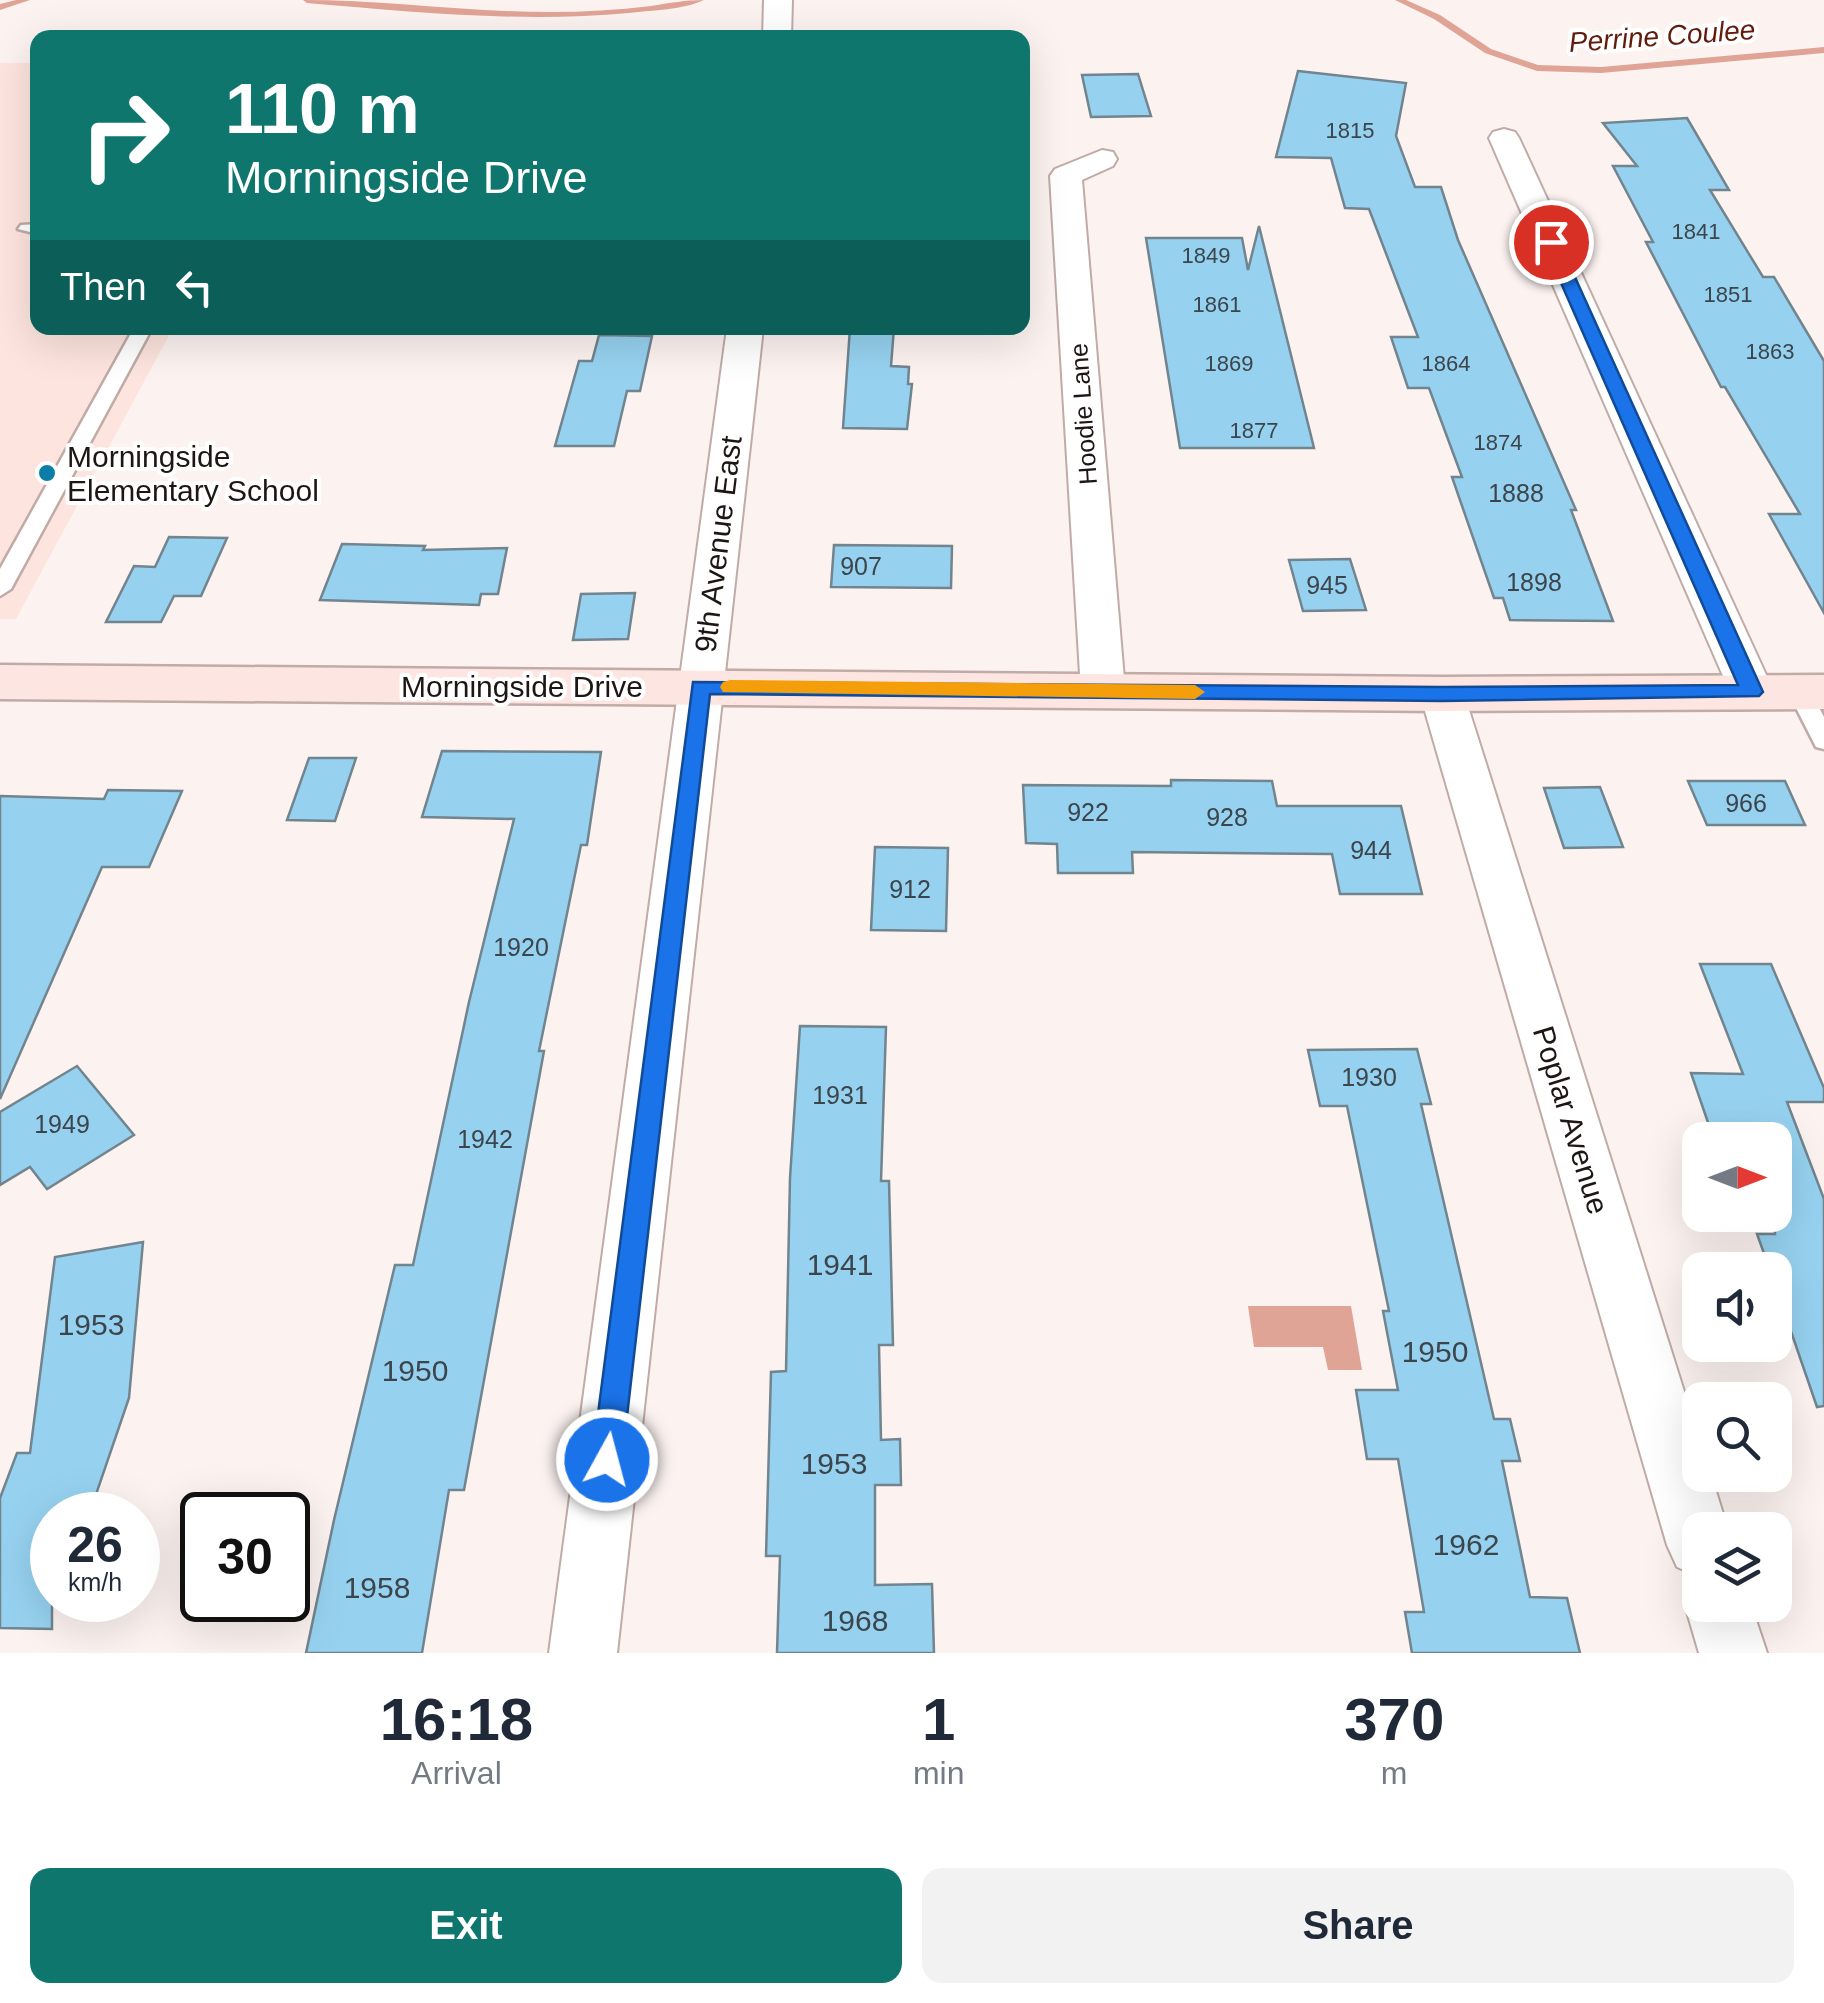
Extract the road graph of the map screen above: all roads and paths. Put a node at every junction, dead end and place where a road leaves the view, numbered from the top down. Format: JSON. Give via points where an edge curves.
{"nodes":[{"id":1,"x":778,"y":0,"type":"edge"},
{"id":2,"x":778,"y":30,"type":"edge"},
{"id":3,"x":1504,"y":138,"type":"dead end"},
{"id":4,"x":1102,"y":159,"type":"dead end"},
{"id":5,"x":139,"y":335,"type":"edge"},
{"id":6,"x":744,"y":335,"type":"edge"},
{"id":7,"x":0,"y":589,"type":"edge"},
{"id":8,"x":0,"y":682,"type":"edge"},
{"id":9,"x":700,"y":687,"type":"junction"},
{"id":10,"x":1103,"y":691,"type":"junction"},
{"id":11,"x":1792,"y":692,"type":"edge"},
{"id":12,"x":1442,"y":694,"type":"junction"},
{"id":13,"x":1824,"y":741,"type":"edge"},
{"id":14,"x":1690,"y":1512,"type":"edge"},
{"id":15,"x":1723,"y":1622,"type":"edge"},
{"id":16,"x":583,"y":1653,"type":"edge"},
{"id":17,"x":1733,"y":1653,"type":"edge"}],
"edges":[{"from":1,"to":2,"type":"street"},
{"from":3,"to":11,"type":"street"},
{"from":4,"to":10,"type":"street","name":"Hoodie Lane","via":[[1066,176]]},
{"from":5,"to":7,"type":"lane"},
{"from":6,"to":9,"type":"street","name":"9th Avenue East"},
{"from":8,"to":9,"type":"street","name":"Morningside Drive"},
{"from":9,"to":10,"type":"street","name":"Morningside Drive"},
{"from":9,"to":16,"type":"street","name":"9th Avenue East"},
{"from":10,"to":12,"type":"street","name":"Morningside Drive"},
{"from":11,"to":12,"type":"street","name":"Morningside Drive"},
{"from":11,"to":13,"type":"lane"},
{"from":12,"to":14,"type":"street","name":"Poplar Avenue"},
{"from":15,"to":17,"type":"street"}]}
